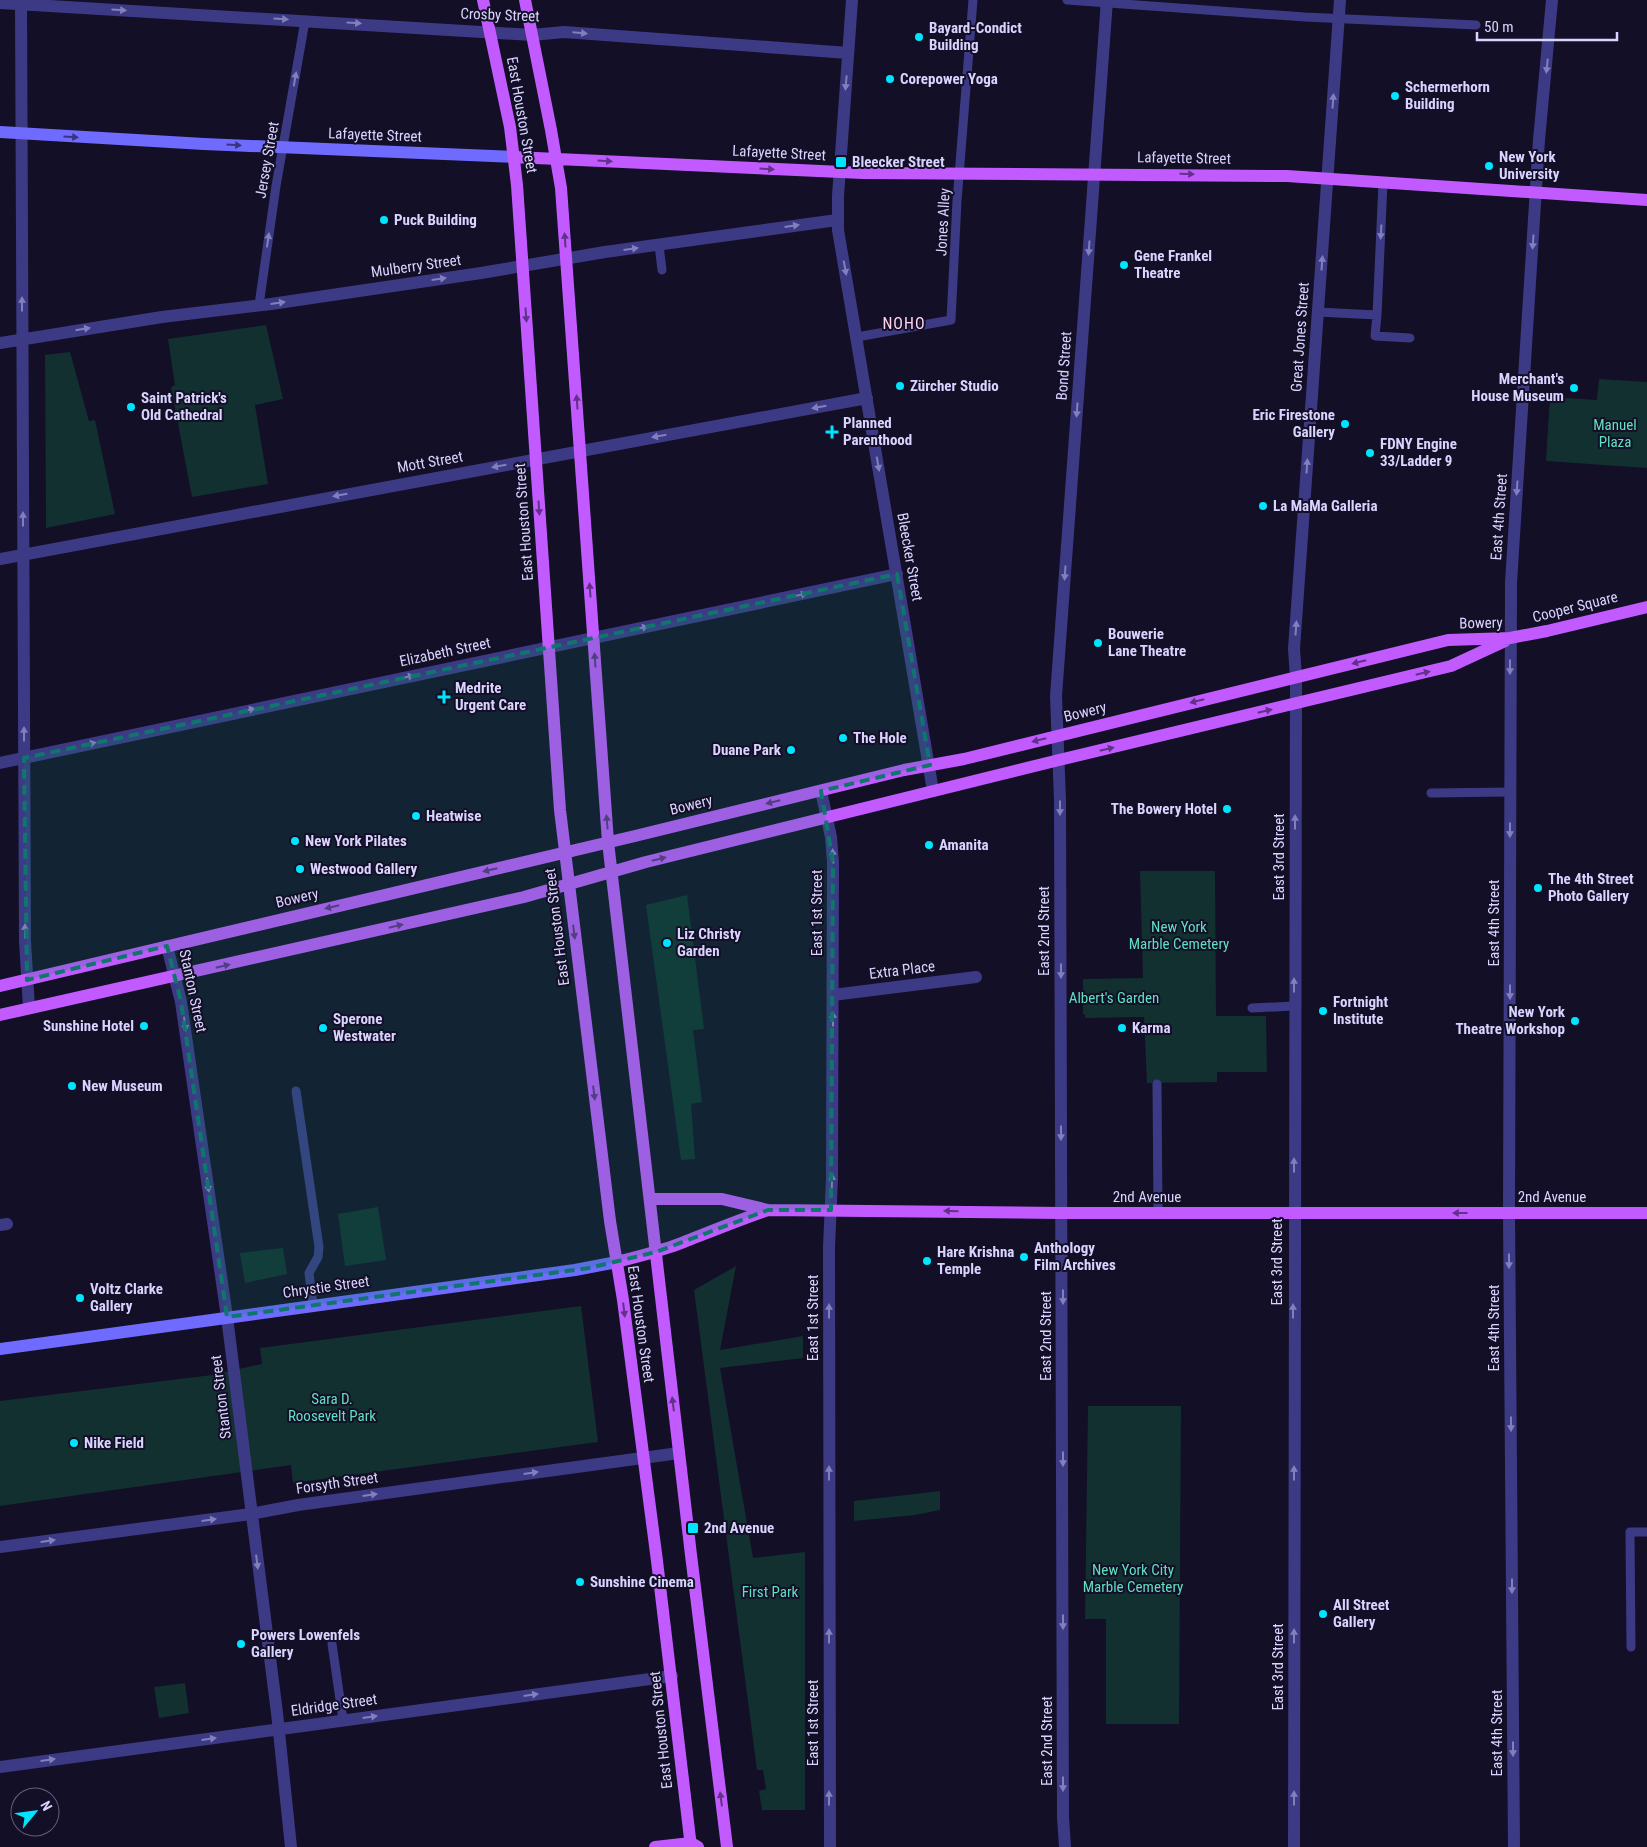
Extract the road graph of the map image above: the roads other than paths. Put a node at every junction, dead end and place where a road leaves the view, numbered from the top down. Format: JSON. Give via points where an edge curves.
{"nodes":[{"id":1,"x":483,"y":0,"type":"edge"},
{"id":2,"x":525,"y":0,"type":"edge"},
{"id":3,"x":852,"y":0,"type":"edge"},
{"id":4,"x":973,"y":0,"type":"edge"},
{"id":5,"x":1067,"y":0,"type":"edge"},
{"id":6,"x":1340,"y":0,"type":"edge"},
{"id":7,"x":1552,"y":0,"type":"edge"},
{"id":8,"x":1107,"y":1,"type":"edge"},
{"id":9,"x":21,"y":2,"type":"edge"},
{"id":10,"x":0,"y":3,"type":"edge"},
{"id":11,"x":1339,"y":19,"type":"junction"},
{"id":12,"x":306,"y":21,"type":"junction"},
{"id":13,"x":1476,"y":25,"type":"dead end"},
{"id":14,"x":490,"y":32,"type":"junction"},
{"id":15,"x":532,"y":35,"type":"junction"},
{"id":16,"x":848,"y":53,"type":"junction"},
{"id":17,"x":0,"y":132,"type":"edge"},
{"id":18,"x":23,"y":134,"type":"junction"},
{"id":19,"x":283,"y":148,"type":"junction"},
{"id":20,"x":514,"y":157,"type":"junction"},
{"id":21,"x":556,"y":159,"type":"junction"},
{"id":22,"x":839,"y":172,"type":"junction"},
{"id":23,"x":959,"y":174,"type":"junction"},
{"id":24,"x":1095,"y":174,"type":"junction"},
{"id":25,"x":1327,"y":179,"type":"junction"},
{"id":26,"x":1383,"y":183,"type":"junction"},
{"id":27,"x":1536,"y":193,"type":"junction"},
{"id":28,"x":1647,"y":200,"type":"edge"},
{"id":29,"x":837,"y":220,"type":"junction"},
{"id":30,"x":659,"y":245,"type":"junction"},
{"id":31,"x":566,"y":259,"type":"junction"},
{"id":32,"x":523,"y":266,"type":"junction"},
{"id":33,"x":662,"y":270,"type":"dead end"},
{"id":34,"x":259,"y":305,"type":"junction"},
{"id":35,"x":1318,"y":312,"type":"junction"},
{"id":36,"x":1376,"y":315,"type":"junction"},
{"id":37,"x":857,"y":337,"type":"junction"},
{"id":38,"x":22,"y":338,"type":"junction"},
{"id":39,"x":1410,"y":338,"type":"dead end"},
{"id":40,"x":0,"y":343,"type":"edge"},
{"id":41,"x":867,"y":398,"type":"junction"},
{"id":42,"x":580,"y":451,"type":"junction"},
{"id":43,"x":536,"y":459,"type":"junction"},
{"id":44,"x":23,"y":554,"type":"junction"},
{"id":45,"x":0,"y":559,"type":"edge"},
{"id":46,"x":897,"y":574,"type":"junction"},
{"id":47,"x":1647,"y":606,"type":"edge"},
{"id":48,"x":594,"y":638,"type":"junction"},
{"id":49,"x":1510,"y":638,"type":"junction"},
{"id":50,"x":549,"y":647,"type":"junction"},
{"id":51,"x":1296,"y":677,"type":"junction"},
{"id":52,"x":1296,"y":703,"type":"junction"},
{"id":53,"x":1058,"y":735,"type":"junction"},
{"id":54,"x":24,"y":758,"type":"junction"},
{"id":55,"x":1059,"y":760,"type":"junction"},
{"id":56,"x":0,"y":763,"type":"edge"},
{"id":57,"x":930,"y":765,"type":"junction"},
{"id":58,"x":821,"y":791,"type":"junction"},
{"id":59,"x":933,"y":791,"type":"junction"},
{"id":60,"x":1510,"y":792,"type":"junction"},
{"id":61,"x":1431,"y":793,"type":"dead end"},
{"id":62,"x":827,"y":817,"type":"junction"},
{"id":63,"x":608,"y":842,"type":"junction"},
{"id":64,"x":564,"y":852,"type":"junction"},
{"id":65,"x":612,"y":871,"type":"junction"},
{"id":66,"x":568,"y":884,"type":"junction"},
{"id":67,"x":167,"y":946,"type":"junction"},
{"id":68,"x":175,"y":977,"type":"junction"},
{"id":69,"x":976,"y":977,"type":"dead end"},
{"id":70,"x":27,"y":980,"type":"junction"},
{"id":71,"x":0,"y":986,"type":"edge"},
{"id":72,"x":833,"y":995,"type":"junction"},
{"id":73,"x":1294,"y":1006,"type":"junction"},
{"id":74,"x":29,"y":1008,"type":"junction"},
{"id":75,"x":1252,"y":1008,"type":"dead end"},
{"id":76,"x":0,"y":1016,"type":"edge"},
{"id":77,"x":1157,"y":1084,"type":"dead end"},
{"id":78,"x":296,"y":1091,"type":"dead end"},
{"id":79,"x":650,"y":1199,"type":"junction"},
{"id":80,"x":768,"y":1210,"type":"junction"},
{"id":81,"x":831,"y":1210,"type":"junction"},
{"id":82,"x":1062,"y":1213,"type":"junction"},
{"id":83,"x":1158,"y":1213,"type":"junction"},
{"id":84,"x":1294,"y":1213,"type":"junction"},
{"id":85,"x":1509,"y":1213,"type":"junction"},
{"id":86,"x":1647,"y":1213,"type":"edge"},
{"id":87,"x":656,"y":1252,"type":"junction"},
{"id":88,"x":617,"y":1262,"type":"junction"},
{"id":89,"x":313,"y":1305,"type":"junction"},
{"id":90,"x":227,"y":1317,"type":"junction"},
{"id":91,"x":0,"y":1349,"type":"edge"},
{"id":92,"x":679,"y":1453,"type":"junction"},
{"id":93,"x":643,"y":1458,"type":"junction"},
{"id":94,"x":251,"y":1514,"type":"junction"},
{"id":95,"x":1647,"y":1532,"type":"edge"},
{"id":96,"x":0,"y":1548,"type":"edge"},
{"id":97,"x":332,"y":1644,"type":"dead end"},
{"id":98,"x":1631,"y":1648,"type":"dead end"},
{"id":99,"x":672,"y":1676,"type":"junction"},
{"id":100,"x":343,"y":1720,"type":"junction"},
{"id":101,"x":278,"y":1729,"type":"junction"},
{"id":102,"x":0,"y":1767,"type":"edge"},
{"id":103,"x":693,"y":1846,"type":"edge"},
{"id":104,"x":291,"y":1847,"type":"edge"},
{"id":105,"x":655,"y":1847,"type":"edge"},
{"id":106,"x":727,"y":1847,"type":"edge"},
{"id":107,"x":830,"y":1847,"type":"edge"},
{"id":108,"x":1065,"y":1847,"type":"edge"},
{"id":109,"x":1294,"y":1847,"type":"edge"},
{"id":110,"x":1514,"y":1847,"type":"edge"}],
"edges":[{"from":1,"to":14,"type":"main road","name":"East Houston Street"},
{"from":2,"to":15,"type":"main road","name":"East Houston Street"},
{"from":3,"to":16,"type":"street","name":"Bleecker Street"},
{"from":4,"to":23,"type":"lane","name":"Jones Alley"},
{"from":5,"to":8,"type":"lane"},
{"from":6,"to":11,"type":"street","name":"Great Jones Street"},
{"from":7,"to":27,"type":"street","name":"East 4th Street","one_way":true},
{"from":8,"to":11,"type":"lane"},
{"from":8,"to":24,"type":"street","name":"Bond Street"},
{"from":9,"to":10,"type":"street","name":"Crosby Street"},
{"from":9,"to":12,"type":"street","name":"Crosby Street","one_way":true},
{"from":9,"to":18,"type":"street"},
{"from":11,"to":13,"type":"lane"},
{"from":25,"to":11,"type":"street","name":"Great Jones Street","one_way":true},
{"from":12,"to":14,"type":"street","name":"Crosby Street","one_way":true},
{"from":19,"to":12,"type":"lane","name":"Jersey Street","one_way":true},
{"from":14,"to":15,"type":"street","name":"Crosby Street"},
{"from":14,"to":20,"type":"main road","name":"East Houston Street"},
{"from":15,"to":16,"type":"street","name":"Crosby Street","one_way":true,"via":[[564,32]]},
{"from":15,"to":21,"type":"main road","name":"East Houston Street"},
{"from":16,"to":22,"type":"street","name":"Bleecker Street","one_way":true},
{"from":17,"to":18,"type":"main road","name":"Lafayette Street"},
{"from":18,"to":19,"type":"main road","name":"Lafayette Street","one_way":true},
{"from":38,"to":18,"type":"street","one_way":true},
{"from":19,"to":20,"type":"main road","name":"Lafayette Street"},
{"from":34,"to":19,"type":"lane","name":"Jersey Street","one_way":true},
{"from":20,"to":21,"type":"main road","name":"Lafayette Street"},
{"from":20,"to":32,"type":"main road","name":"East Houston Street"},
{"from":21,"to":22,"type":"main road","name":"Lafayette Street","one_way":true},
{"from":31,"to":21,"type":"main road","name":"East Houston Street","one_way":true},
{"from":22,"to":23,"type":"main road","name":"Lafayette Street"},
{"from":22,"to":29,"type":"street","name":"Bleecker Street"},
{"from":23,"to":24,"type":"main road","name":"Lafayette Street"},
{"from":23,"to":37,"type":"lane","name":"Jones Alley","via":[[951,320]]},
{"from":24,"to":25,"type":"main road","name":"Lafayette Street","one_way":true},
{"from":24,"to":53,"type":"street","name":"Bond Street","one_way":true,"via":[[1056,696]]},
{"from":25,"to":26,"type":"main road","name":"Lafayette Street"},
{"from":35,"to":25,"type":"street","name":"Great Jones Street","one_way":true},
{"from":26,"to":27,"type":"main road","name":"Lafayette Street"},
{"from":26,"to":36,"type":"lane","one_way":true},
{"from":27,"to":28,"type":"main road","name":"Lafayette Street"},
{"from":27,"to":49,"type":"street","name":"East 4th Street","one_way":true},
{"from":30,"to":29,"type":"street","name":"Mulberry Street","one_way":true},
{"from":29,"to":37,"type":"street","name":"Bleecker Street","one_way":true},
{"from":31,"to":30,"type":"street","name":"Mulberry Street","one_way":true},
{"from":30,"to":33,"type":"lane"},
{"from":31,"to":32,"type":"street","name":"Mulberry Street"},
{"from":42,"to":31,"type":"main road","name":"East Houston Street","one_way":true},
{"from":34,"to":32,"type":"street","name":"Mulberry Street","one_way":true},
{"from":32,"to":43,"type":"main road","name":"East Houston Street","one_way":true},
{"from":38,"to":34,"type":"street","name":"Mulberry Street","one_way":true},
{"from":35,"to":36,"type":"lane"},
{"from":51,"to":35,"type":"street","name":"Great Jones Street","one_way":true,"via":[[1295,641]]},
{"from":36,"to":39,"type":"lane","via":[[1375,336]]},
{"from":37,"to":41,"type":"street","name":"Bleecker Street"},
{"from":38,"to":40,"type":"street","name":"Mulberry Street"},
{"from":44,"to":38,"type":"street","one_way":true},
{"from":41,"to":42,"type":"street","name":"Mott Street","one_way":true},
{"from":41,"to":46,"type":"street","name":"Bleecker Street","one_way":true},
{"from":42,"to":43,"type":"street","name":"Mott Street"},
{"from":48,"to":42,"type":"main road","name":"East Houston Street","one_way":true},
{"from":43,"to":44,"type":"street","name":"Mott Street","one_way":true},
{"from":43,"to":50,"type":"main road","name":"East Houston Street","one_way":true},
{"from":44,"to":45,"type":"street","name":"Mott Street"},
{"from":54,"to":44,"type":"street","one_way":true},
{"from":48,"to":46,"type":"street","name":"Elizabeth Street","one_way":true},
{"from":46,"to":57,"type":"street","name":"Bleecker Street"},
{"from":47,"to":49,"type":"main road","name":"Cooper Square"},
{"from":48,"to":50,"type":"street","name":"Elizabeth Street"},
{"from":63,"to":48,"type":"main road","name":"East Houston Street","one_way":true},
{"from":49,"to":51,"type":"main road","name":"Bowery","one_way":true,"via":[[1448,640]]},
{"from":52,"to":49,"type":"main road","name":"Bowery","one_way":true,"via":[[1451,666]]},
{"from":49,"to":60,"type":"street","name":"East 4th Street","one_way":true},
{"from":54,"to":50,"type":"street","name":"Elizabeth Street","one_way":true},
{"from":50,"to":64,"type":"main road","name":"East Houston Street"},
{"from":51,"to":52,"type":"street","name":"East 3rd Street"},
{"from":51,"to":53,"type":"main road","name":"Bowery","one_way":true},
{"from":55,"to":52,"type":"main road","name":"Bowery","one_way":true},
{"from":73,"to":52,"type":"street","name":"East 3rd Street","one_way":true},
{"from":53,"to":55,"type":"street","name":"East 2nd Street"},
{"from":53,"to":57,"type":"main road","name":"Bowery","one_way":true},
{"from":54,"to":56,"type":"street","name":"Elizabeth Street"},
{"from":70,"to":54,"type":"street","one_way":true},
{"from":55,"to":59,"type":"main road","name":"Bowery"},
{"from":55,"to":82,"type":"street","name":"East 2nd Street","one_way":true},
{"from":57,"to":58,"type":"main road","name":"Bowery"},
{"from":57,"to":59,"type":"street","name":"Bleecker Street"},
{"from":58,"to":62,"type":"street","name":"East 1st Street"},
{"from":58,"to":63,"type":"main road","name":"Bowery","one_way":true},
{"from":59,"to":62,"type":"main road","name":"Bowery"},
{"from":60,"to":61,"type":"lane"},
{"from":60,"to":85,"type":"street","name":"East 4th Street","one_way":true},
{"from":65,"to":62,"type":"main road","name":"Bowery","one_way":true},
{"from":72,"to":62,"type":"street","name":"East 1st Street","one_way":true,"via":[[833,862]]},
{"from":63,"to":64,"type":"main road","name":"Bowery"},
{"from":63,"to":65,"type":"main road","name":"East Houston Street"},
{"from":64,"to":66,"type":"main road","name":"East Houston Street"},
{"from":64,"to":67,"type":"main road","name":"Bowery","one_way":true},
{"from":65,"to":66,"type":"main road","name":"Bowery"},
{"from":65,"to":79,"type":"main road","name":"East Houston Street"},
{"from":68,"to":66,"type":"main road","name":"Bowery","one_way":true},
{"from":66,"to":88,"type":"main road","name":"East Houston Street","one_way":true},
{"from":67,"to":68,"type":"street","name":"Stanton Street"},
{"from":67,"to":70,"type":"main road","name":"Bowery"},
{"from":68,"to":74,"type":"main road","name":"Bowery"},
{"from":68,"to":90,"type":"street","name":"Stanton Street","one_way":true,"via":[[182,1002]]},
{"from":69,"to":72,"type":"street","name":"Extra Place"},
{"from":70,"to":71,"type":"main road","name":"Bowery"},
{"from":70,"to":74,"type":"street"},
{"from":81,"to":72,"type":"street","name":"East 1st Street","one_way":true},
{"from":73,"to":75,"type":"lane"},
{"from":84,"to":73,"type":"street","name":"East 3rd Street","one_way":true},
{"from":74,"to":76,"type":"main road","name":"Bowery"},
{"from":77,"to":83,"type":"lane"},
{"from":78,"to":89,"type":"lane","via":[[319,1247],[318,1257],[309,1273]]},
{"from":79,"to":80,"type":"main road","via":[[722,1199]]},
{"from":79,"to":87,"type":"main road","name":"East Houston Street"},
{"from":80,"to":81,"type":"main road","name":"2nd Avenue"},
{"from":80,"to":87,"type":"main road","name":"2nd Avenue"},
{"from":82,"to":81,"type":"main road","name":"2nd Avenue","one_way":true},
{"from":107,"to":81,"type":"street","name":"East 1st Street","one_way":true},
{"from":82,"to":83,"type":"main road","name":"2nd Avenue"},
{"from":82,"to":108,"type":"street","name":"East 2nd Street","one_way":true},
{"from":83,"to":84,"type":"main road","name":"2nd Avenue"},
{"from":85,"to":84,"type":"main road","name":"2nd Avenue","one_way":true},
{"from":109,"to":84,"type":"street","name":"East 3rd Street","one_way":true},
{"from":85,"to":86,"type":"main road","name":"2nd Avenue"},
{"from":85,"to":110,"type":"street","name":"East 4th Street","one_way":true},
{"from":87,"to":88,"type":"main road","name":"Chrystie Street"},
{"from":92,"to":87,"type":"main road","name":"East Houston Street","one_way":true},
{"from":88,"to":89,"type":"main road","name":"Chrystie Street"},
{"from":88,"to":93,"type":"main road","name":"East Houston Street","one_way":true},
{"from":89,"to":90,"type":"main road","name":"Chrystie Street"},
{"from":90,"to":91,"type":"main road","name":"Chrystie Street"},
{"from":90,"to":94,"type":"street","name":"Stanton Street"},
{"from":92,"to":93,"type":"street","name":"Forsyth Street"},
{"from":106,"to":92,"type":"main road","name":"East Houston Street","one_way":true},
{"from":94,"to":93,"type":"street","name":"Forsyth Street","one_way":true},
{"from":93,"to":99,"type":"main road","name":"East Houston Street"},
{"from":96,"to":94,"type":"street","name":"Forsyth Street","one_way":true},
{"from":94,"to":101,"type":"street","name":"Stanton Street","one_way":true},
{"from":95,"to":98,"type":"lane","via":[[1630,1532]]},
{"from":97,"to":100,"type":"lane"},
{"from":100,"to":99,"type":"street","name":"Eldridge Street","one_way":true},
{"from":99,"to":103,"type":"main road","name":"East Houston Street"},
{"from":100,"to":101,"type":"street","name":"Eldridge Street"},
{"from":102,"to":101,"type":"street","name":"Eldridge Street","one_way":true},
{"from":101,"to":104,"type":"street","name":"Stanton Street"},
{"from":103,"to":105,"type":"main road"}]}
